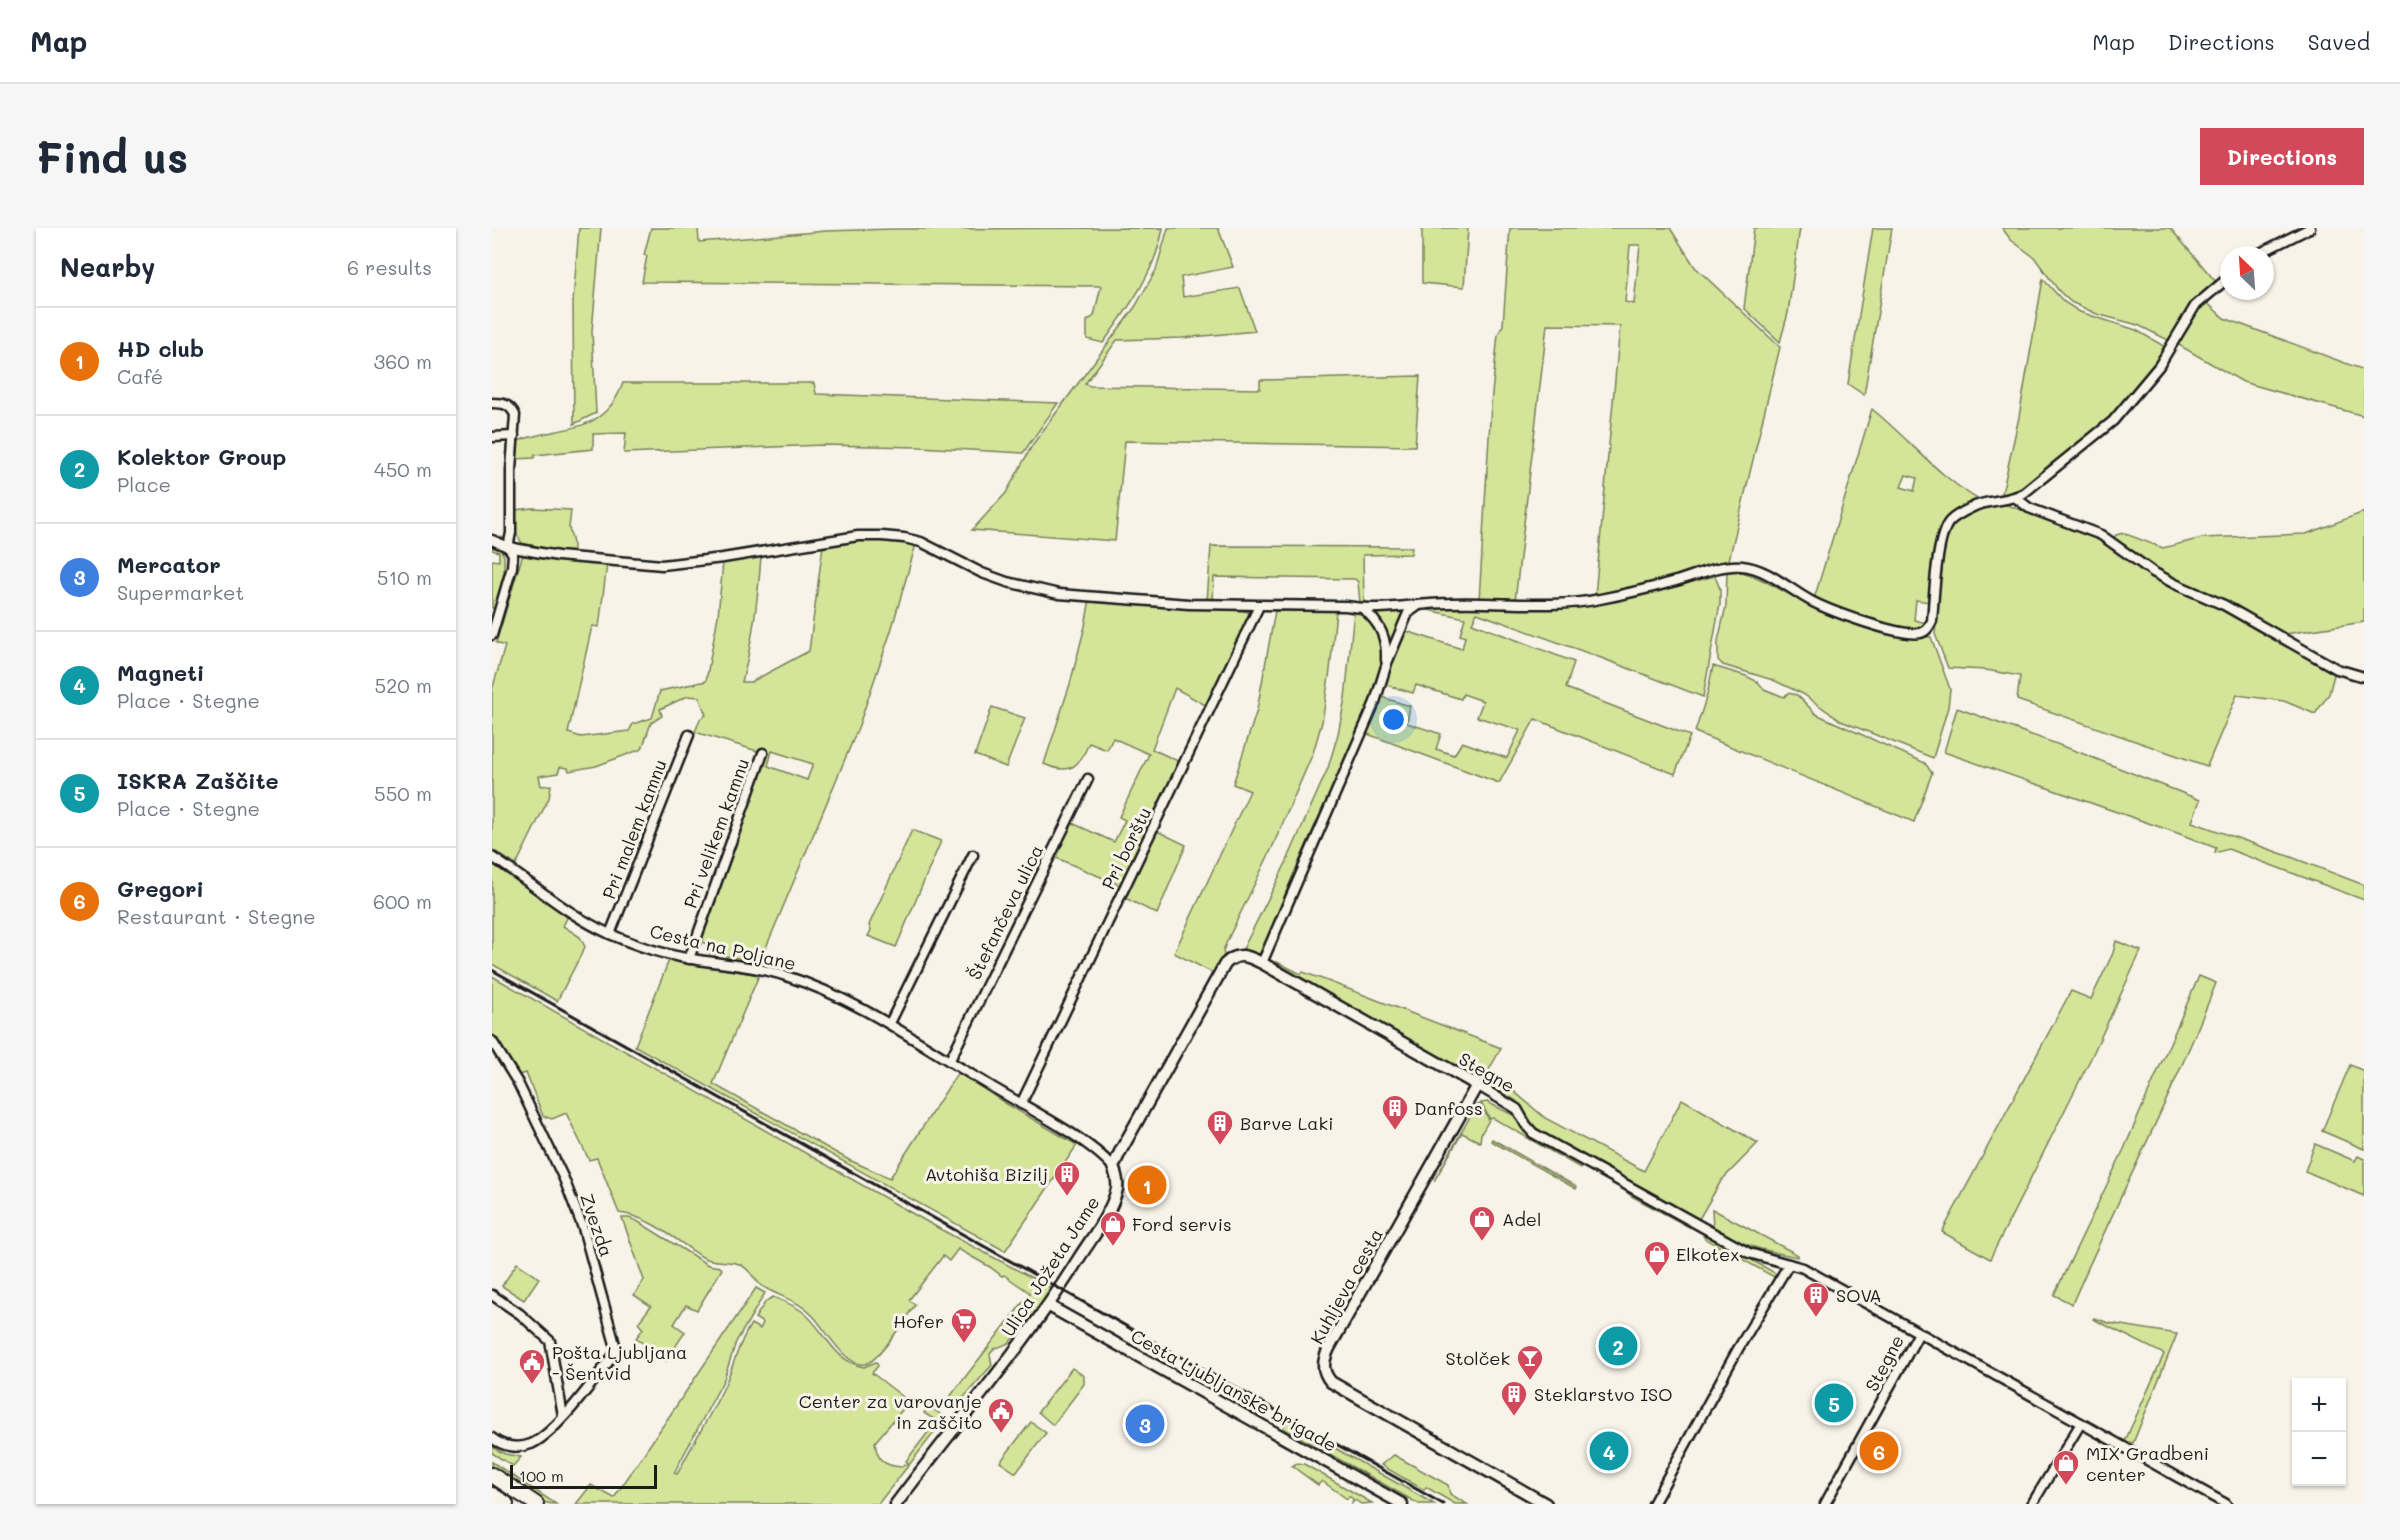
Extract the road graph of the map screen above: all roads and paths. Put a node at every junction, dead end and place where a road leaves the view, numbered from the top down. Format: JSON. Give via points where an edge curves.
{"nodes":[{"id":1,"x":2310,"y":228,"type":"edge"},
{"id":2,"x":2274,"y":246,"type":"edge"},
{"id":3,"x":2220,"y":284,"type":"edge"},
{"id":4,"x":492,"y":403,"type":"edge"},
{"id":5,"x":514,"y":436,"type":"junction"},
{"id":6,"x":492,"y":437,"type":"edge"},
{"id":7,"x":2016,"y":498,"type":"junction"},
{"id":8,"x":492,"y":540,"type":"edge"},
{"id":9,"x":508,"y":547,"type":"junction"},
{"id":10,"x":1419,"y":604,"type":"junction"},
{"id":11,"x":1259,"y":606,"type":"junction"},
{"id":12,"x":1363,"y":609,"type":"junction"},
{"id":13,"x":492,"y":635,"type":"edge"},
{"id":14,"x":1385,"y":667,"type":"junction"},
{"id":15,"x":2364,"y":677,"type":"edge"},
{"id":16,"x":689,"y":735,"type":"dead end"},
{"id":17,"x":763,"y":753,"type":"dead end"},
{"id":18,"x":1088,"y":779,"type":"dead end"},
{"id":19,"x":973,"y":855,"type":"dead end"},
{"id":20,"x":492,"y":857,"type":"edge"},
{"id":21,"x":610,"y":934,"type":"junction"},
{"id":22,"x":688,"y":959,"type":"junction"},
{"id":23,"x":1262,"y":963,"type":"junction"},
{"id":24,"x":890,"y":1023,"type":"junction"},
{"id":25,"x":492,"y":1041,"type":"edge"},
{"id":26,"x":950,"y":1060,"type":"junction"},
{"id":27,"x":1477,"y":1084,"type":"junction"},
{"id":28,"x":1021,"y":1104,"type":"junction"},
{"id":29,"x":1113,"y":1167,"type":"junction"},
{"id":30,"x":1789,"y":1264,"type":"junction"},
{"id":31,"x":492,"y":1295,"type":"edge"},
{"id":32,"x":1049,"y":1306,"type":"junction"},
{"id":33,"x":1919,"y":1333,"type":"junction"},
{"id":34,"x":563,"y":1416,"type":"junction"},
{"id":35,"x":2081,"y":1423,"type":"junction"},
{"id":36,"x":492,"y":1438,"type":"edge"},
{"id":37,"x":492,"y":1475,"type":"edge"},
{"id":38,"x":492,"y":1495,"type":"edge"},
{"id":39,"x":2220,"y":1503,"type":"edge"},
{"id":40,"x":506,"y":1504,"type":"edge"},
{"id":41,"x":536,"y":1504,"type":"edge"},
{"id":42,"x":896,"y":1504,"type":"edge"},
{"id":43,"x":1402,"y":1504,"type":"edge"},
{"id":44,"x":1546,"y":1504,"type":"edge"},
{"id":45,"x":1653,"y":1504,"type":"edge"},
{"id":46,"x":1825,"y":1504,"type":"edge"},
{"id":47,"x":2032,"y":1504,"type":"edge"}],
"edges":[{"from":1,"to":2,"type":"street"},
{"from":3,"to":7,"type":"street","via":[[2194,306],[2159,366],[2113,421]]},
{"from":4,"to":5,"type":"street","via":[[512,408]]},
{"from":5,"to":6,"type":"street"},
{"from":5,"to":9,"type":"street"},
{"from":7,"to":10,"type":"street","via":[[1986,502],[1950,521],[1941,545],[1932,621],[1921,633],[1903,632],[1837,612],[1742,566],[1549,606]]},
{"from":7,"to":15,"type":"street","via":[[2029,508],[2100,535],[2175,584],[2224,605],[2337,669]]},
{"from":8,"to":9,"type":"street"},
{"from":9,"to":11,"type":"street","via":[[558,556],[662,565],[858,536],[882,536],[921,542],[982,573],[1059,594]]},
{"from":9,"to":13,"type":"street","via":[[513,554],[512,567]]},
{"from":10,"to":12,"type":"street"},
{"from":10,"to":14,"type":"street","via":[[1408,613]]},
{"from":11,"to":12,"type":"street"},
{"from":11,"to":28,"type":"street","name":"Pri borštu"},
{"from":12,"to":14,"type":"street","via":[[1383,634]]},
{"from":14,"to":23,"type":"street","via":[[1375,702]]},
{"from":16,"to":21,"type":"street","name":"Pri malem kamnu"},
{"from":17,"to":22,"type":"street","name":"Pri velikem kamnu"},
{"from":18,"to":26,"type":"street","name":"Štefančeva ulica"},
{"from":19,"to":24,"type":"street"},
{"from":20,"to":21,"type":"street","name":"Cesta na Poljane"},
{"from":21,"to":22,"type":"street","name":"Cesta na Poljane"},
{"from":22,"to":24,"type":"street","name":"Cesta na Poljane","via":[[786,976]]},
{"from":23,"to":27,"type":"street","name":"Stegne"},
{"from":23,"to":29,"type":"street","name":"Stegne","via":[[1242,955],[1225,964]]},
{"from":24,"to":26,"type":"street","name":"Cesta na Poljane"},
{"from":25,"to":34,"type":"street","name":"Zvezda","via":[[518,1083],[562,1175],[583,1228],[615,1341],[614,1355]]},
{"from":26,"to":28,"type":"street","name":"Cesta na Poljane"},
{"from":27,"to":30,"type":"street","name":"Stegne","via":[[1517,1109],[1533,1132],[1749,1254]]},
{"from":27,"to":44,"type":"street","name":"Kuhljeva cesta","via":[[1329,1348],[1323,1368],[1339,1388]]},
{"from":28,"to":29,"type":"street","name":"Cesta na Poljane","via":[[1082,1141]]},
{"from":29,"to":32,"type":"street","name":"Ulica Jožeta Jame","via":[[1117,1188],[1105,1217]]},
{"from":30,"to":33,"type":"street","name":"Stegne","via":[[1803,1268]]},
{"from":30,"to":45,"type":"street"},
{"from":31,"to":34,"type":"street","via":[[550,1341]]},
{"from":32,"to":42,"type":"street","name":"Ulica Jožeta Jame"},
{"from":32,"to":43,"type":"street","name":"Cesta Ljubljanske brigade"},
{"from":33,"to":35,"type":"street","name":"Stegne"},
{"from":33,"to":46,"type":"street","name":"Stegne"},
{"from":34,"to":36,"type":"street","name":"Zvezda","via":[[531,1444],[514,1447]]},
{"from":35,"to":39,"type":"street","name":"Stegne"},
{"from":35,"to":47,"type":"street"},
{"from":37,"to":41,"type":"main road"},
{"from":38,"to":40,"type":"main road"}]}
